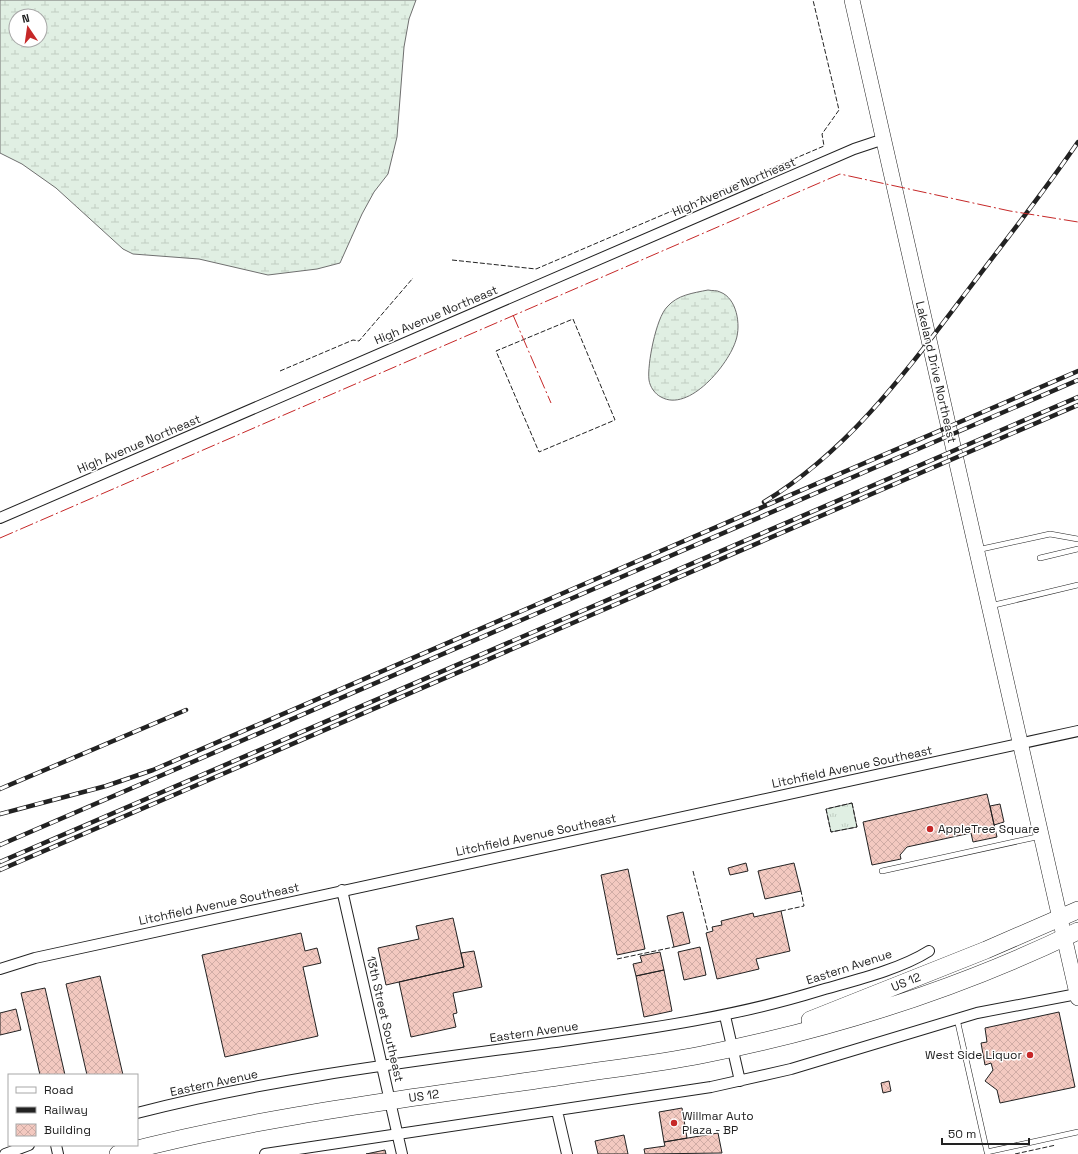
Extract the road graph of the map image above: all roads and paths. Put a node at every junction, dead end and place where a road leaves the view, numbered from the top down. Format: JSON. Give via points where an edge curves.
{"nodes":[{"id":1,"x":852,"y":0,"type":"edge"},
{"id":2,"x":884,"y":139,"type":"junction"},
{"id":3,"x":0,"y":518,"type":"edge"},
{"id":4,"x":1078,"y":539,"type":"edge"},
{"id":5,"x":1078,"y":549,"type":"edge"},
{"id":6,"x":976,"y":550,"type":"junction"},
{"id":7,"x":1040,"y":558,"type":"dead end"},
{"id":8,"x":1078,"y":586,"type":"edge"},
{"id":9,"x":989,"y":607,"type":"junction"},
{"id":10,"x":1078,"y":731,"type":"edge"},
{"id":11,"x":1021,"y":744,"type":"junction"},
{"id":12,"x":1042,"y":836,"type":"junction"},
{"id":13,"x":882,"y":871,"type":"dead end"},
{"id":14,"x":342,"y":890,"type":"junction"},
{"id":15,"x":1078,"y":910,"type":"edge"},
{"id":16,"x":1060,"y":918,"type":"junction"},
{"id":17,"x":1071,"y":934,"type":"edge"},
{"id":18,"x":929,"y":951,"type":"dead end"},
{"id":19,"x":0,"y":969,"type":"edge"},
{"id":20,"x":1078,"y":996,"type":"edge"},
{"id":21,"x":725,"y":1016,"type":"junction"},
{"id":22,"x":957,"y":1019,"type":"junction"},
{"id":23,"x":732,"y":1048,"type":"junction"},
{"id":24,"x":383,"y":1067,"type":"junction"},
{"id":25,"x":740,"y":1081,"type":"junction"},
{"id":26,"x":390,"y":1100,"type":"junction"},
{"id":27,"x":557,"y":1111,"type":"junction"},
{"id":28,"x":138,"y":1113,"type":"edge"},
{"id":29,"x":1078,"y":1132,"type":"edge"},
{"id":30,"x":397,"y":1133,"type":"junction"},
{"id":31,"x":26,"y":1146,"type":"edge"},
{"id":32,"x":5,"y":1154,"type":"edge"},
{"id":33,"x":118,"y":1154,"type":"edge"},
{"id":34,"x":266,"y":1154,"type":"edge"},
{"id":35,"x":402,"y":1154,"type":"edge"},
{"id":36,"x":566,"y":1154,"type":"edge"}],
"edges":[{"from":1,"to":2,"type":"main road","name":"Lakeland Drive Northeast"},
{"from":2,"to":3,"type":"street","name":"High Avenue Northeast","via":[[854,149]]},
{"from":2,"to":6,"type":"main road","name":"Lakeland Drive Northeast"},
{"from":4,"to":6,"type":"lane","via":[[1050,534]]},
{"from":5,"to":7,"type":"lane"},
{"from":6,"to":9,"type":"main road","name":"Lakeland Drive Northeast"},
{"from":8,"to":9,"type":"lane"},
{"from":9,"to":11,"type":"main road","name":"Lakeland Drive Northeast"},
{"from":10,"to":11,"type":"street","name":"Litchfield Avenue Southeast"},
{"from":11,"to":12,"type":"main road","name":"Lakeland Drive Northeast"},
{"from":11,"to":14,"type":"street","name":"Litchfield Avenue Southeast"},
{"from":12,"to":13,"type":"lane"},
{"from":12,"to":16,"type":"main road","name":"Lakeland Drive Northeast"},
{"from":14,"to":19,"type":"street","name":"Litchfield Avenue Southeast","via":[[36,958]]},
{"from":14,"to":24,"type":"street","name":"13th Street Southeast"},
{"from":15,"to":16,"type":"highway","name":"US 12","number":"US 12"},
{"from":16,"to":17,"type":"main road","name":"Lakeland Drive Northeast"},
{"from":16,"to":23,"type":"highway","name":"US 12","number":"US 12","via":[[854,1003]]},
{"from":17,"to":20,"type":"main road","name":"Lakeland Drive Northeast"},
{"from":17,"to":23,"type":"highway","name":"US 12","number":"US 12","via":[[903,1004]]},
{"from":18,"to":21,"type":"street","name":"Eastern Avenue","via":[[910,961],[855,980]]},
{"from":20,"to":22,"type":"street","via":[[988,1011]]},
{"from":21,"to":23,"type":"street"},
{"from":21,"to":24,"type":"street","name":"Eastern Avenue"},
{"from":22,"to":25,"type":"street","via":[[790,1069]]},
{"from":22,"to":29,"type":"lane","via":[[987,1152]]},
{"from":23,"to":25,"type":"street"},
{"from":23,"to":26,"type":"highway","name":"US 12","number":"US 12","via":[[650,1063]]},
{"from":24,"to":26,"type":"street","name":"13th Street Southeast"},
{"from":24,"to":28,"type":"street","name":"Eastern Avenue","via":[[233,1091]]},
{"from":25,"to":27,"type":"street"},
{"from":26,"to":30,"type":"street","name":"13th Street Southeast"},
{"from":26,"to":33,"type":"highway","name":"US 12","number":"US 12","via":[[233,1127]]},
{"from":27,"to":30,"type":"street"},
{"from":27,"to":36,"type":"street"},
{"from":30,"to":34,"type":"street"},
{"from":30,"to":35,"type":"street","name":"13th Street Southeast"},
{"from":31,"to":32,"type":"street"}]}
